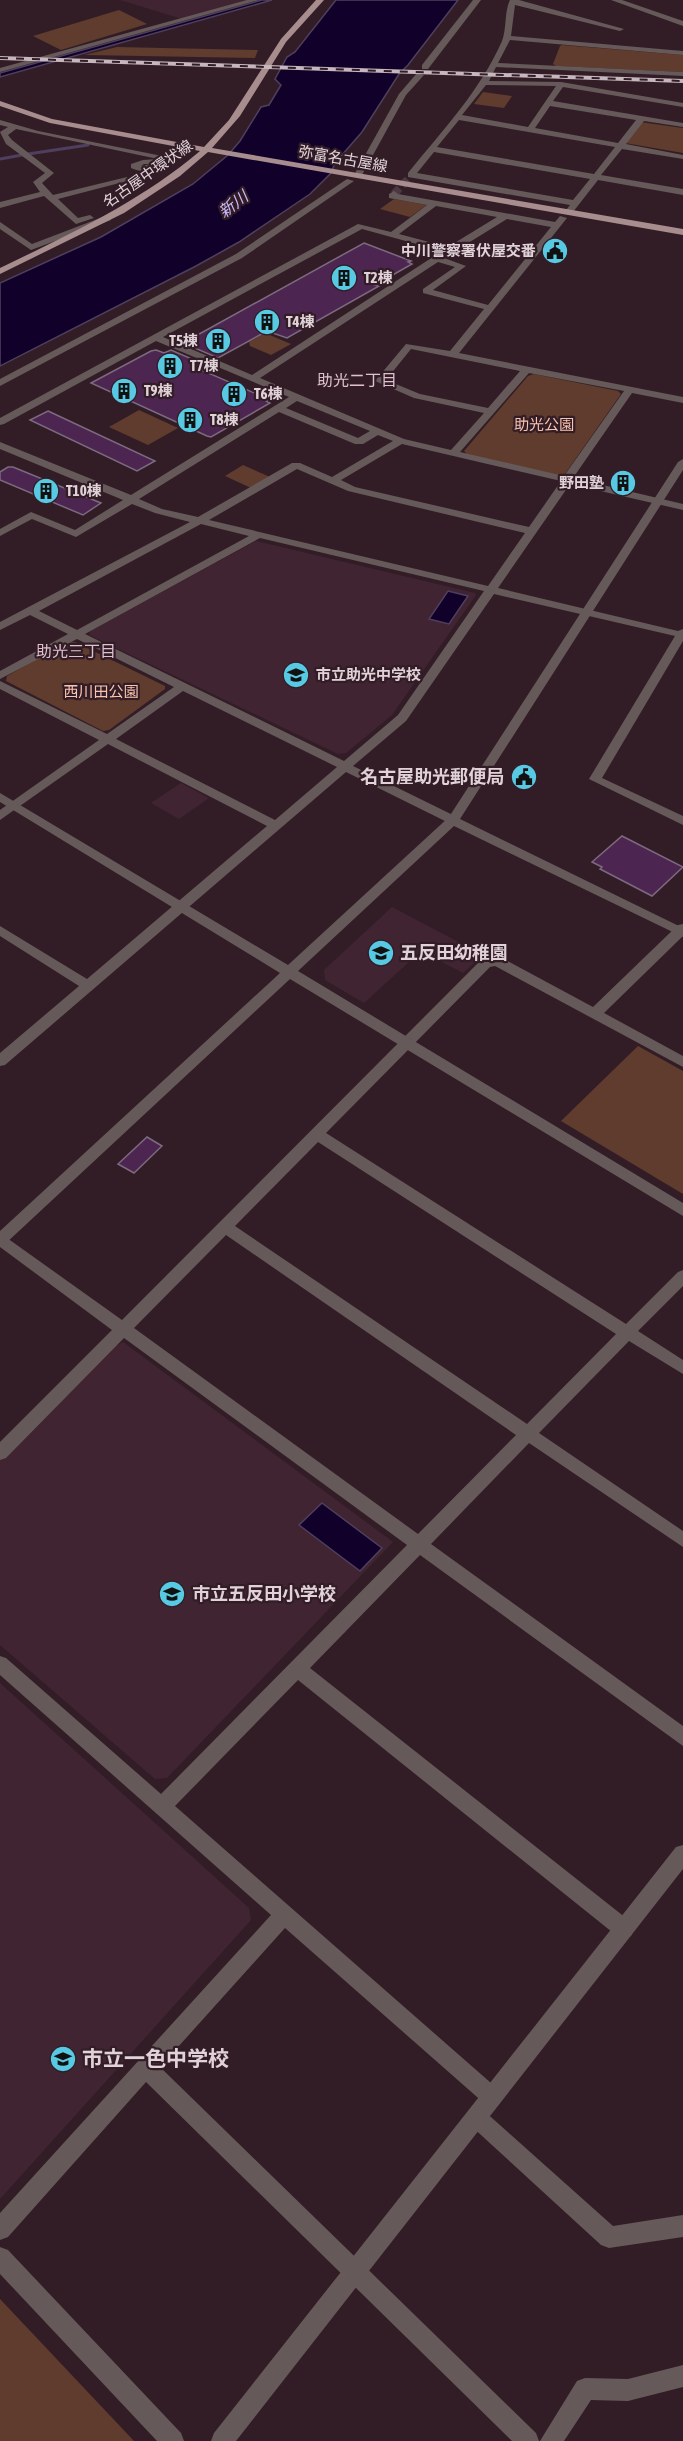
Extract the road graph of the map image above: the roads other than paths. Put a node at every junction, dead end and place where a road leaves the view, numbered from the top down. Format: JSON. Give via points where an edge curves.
{"nodes":[{"id":1,"x":255,"y":0,"type":"edge"},
{"id":2,"x":320,"y":0,"type":"edge"},
{"id":3,"x":477,"y":0,"type":"edge"},
{"id":4,"x":615,"y":0,"type":"edge"},
{"id":5,"x":641,"y":0,"type":"edge"},
{"id":6,"x":514,"y":1,"type":"edge"},
{"id":7,"x":630,"y":5,"type":"junction"},
{"id":8,"x":626,"y":14,"type":"dead end"},
{"id":9,"x":683,"y":24,"type":"edge"},
{"id":10,"x":507,"y":38,"type":"junction"},
{"id":11,"x":612,"y":47,"type":"junction"},
{"id":12,"x":683,"y":53,"type":"edge"},
{"id":13,"x":552,"y":59,"type":"dead end"},
{"id":14,"x":494,"y":65,"type":"junction"},
{"id":15,"x":548,"y":67,"type":"junction"},
{"id":16,"x":0,"y":70,"type":"edge"},
{"id":17,"x":683,"y":74,"type":"edge"},
{"id":18,"x":484,"y":83,"type":"junction"},
{"id":19,"x":561,"y":84,"type":"junction"},
{"id":20,"x":0,"y":104,"type":"edge"},
{"id":21,"x":548,"y":104,"type":"junction"},
{"id":22,"x":683,"y":105,"type":"edge"},
{"id":23,"x":0,"y":113,"type":"edge"},
{"id":24,"x":458,"y":117,"type":"junction"},
{"id":25,"x":641,"y":118,"type":"junction"},
{"id":26,"x":0,"y":122,"type":"edge"},
{"id":27,"x":683,"y":125,"type":"edge"},
{"id":28,"x":14,"y":126,"type":"junction"},
{"id":29,"x":530,"y":130,"type":"junction"},
{"id":30,"x":619,"y":147,"type":"junction"},
{"id":31,"x":432,"y":149,"type":"junction"},
{"id":32,"x":203,"y":152,"type":"junction"},
{"id":33,"x":683,"y":157,"type":"edge"},
{"id":34,"x":161,"y":161,"type":"dead end"},
{"id":35,"x":595,"y":177,"type":"junction"},
{"id":36,"x":354,"y":178,"type":"junction"},
{"id":37,"x":127,"y":180,"type":"dead end"},
{"id":38,"x":683,"y":192,"type":"edge"},
{"id":39,"x":394,"y":194,"type":"dead end"},
{"id":40,"x":49,"y":196,"type":"junction"},
{"id":41,"x":574,"y":203,"type":"junction"},
{"id":42,"x":435,"y":204,"type":"junction"},
{"id":43,"x":0,"y":205,"type":"edge"},
{"id":44,"x":505,"y":216,"type":"junction"},
{"id":45,"x":110,"y":217,"type":"junction"},
{"id":46,"x":563,"y":218,"type":"junction"},
{"id":47,"x":0,"y":225,"type":"edge"},
{"id":48,"x":683,"y":232,"type":"edge"},
{"id":49,"x":392,"y":235,"type":"junction"},
{"id":50,"x":683,"y":240,"type":"edge"},
{"id":51,"x":447,"y":250,"type":"junction"},
{"id":52,"x":435,"y":258,"type":"junction"},
{"id":53,"x":0,"y":271,"type":"edge"},
{"id":54,"x":489,"y":308,"type":"junction"},
{"id":55,"x":157,"y":338,"type":"junction"},
{"id":56,"x":452,"y":355,"type":"junction"},
{"id":57,"x":527,"y":369,"type":"junction"},
{"id":58,"x":252,"y":379,"type":"junction"},
{"id":59,"x":0,"y":383,"type":"edge"},
{"id":60,"x":630,"y":390,"type":"junction"},
{"id":61,"x":296,"y":397,"type":"junction"},
{"id":62,"x":683,"y":400,"type":"edge"},
{"id":63,"x":278,"y":408,"type":"junction"},
{"id":64,"x":490,"y":411,"type":"junction"},
{"id":65,"x":0,"y":422,"type":"edge"},
{"id":66,"x":376,"y":432,"type":"junction"},
{"id":67,"x":401,"y":441,"type":"junction"},
{"id":68,"x":0,"y":445,"type":"edge"},
{"id":69,"x":12,"y":450,"type":"junction"},
{"id":70,"x":453,"y":454,"type":"junction"},
{"id":71,"x":0,"y":458,"type":"edge"},
{"id":72,"x":683,"y":462,"type":"edge"},
{"id":73,"x":332,"y":481,"type":"junction"},
{"id":74,"x":567,"y":481,"type":"junction"},
{"id":75,"x":132,"y":499,"type":"junction"},
{"id":76,"x":658,"y":501,"type":"junction"},
{"id":77,"x":683,"y":507,"type":"edge"},
{"id":78,"x":199,"y":521,"type":"junction"},
{"id":79,"x":531,"y":531,"type":"junction"},
{"id":80,"x":0,"y":533,"type":"edge"},
{"id":81,"x":258,"y":535,"type":"junction"},
{"id":82,"x":491,"y":589,"type":"junction"},
{"id":83,"x":30,"y":611,"type":"junction"},
{"id":84,"x":587,"y":612,"type":"junction"},
{"id":85,"x":0,"y":627,"type":"edge"},
{"id":86,"x":76,"y":634,"type":"junction"},
{"id":87,"x":682,"y":634,"type":"edge"},
{"id":88,"x":0,"y":676,"type":"edge"},
{"id":89,"x":0,"y":684,"type":"edge"},
{"id":90,"x":181,"y":687,"type":"junction"},
{"id":91,"x":109,"y":740,"type":"junction"},
{"id":92,"x":345,"y":767,"type":"junction"},
{"id":93,"x":0,"y":797,"type":"edge"},
{"id":94,"x":15,"y":806,"type":"junction"},
{"id":95,"x":0,"y":816,"type":"edge"},
{"id":96,"x":453,"y":820,"type":"junction"},
{"id":97,"x":683,"y":821,"type":"edge"},
{"id":98,"x":276,"y":826,"type":"junction"},
{"id":99,"x":182,"y":906,"type":"junction"},
{"id":100,"x":0,"y":930,"type":"edge"},
{"id":101,"x":682,"y":931,"type":"edge"},
{"id":102,"x":290,"y":972,"type":"junction"},
{"id":103,"x":88,"y":986,"type":"junction"},
{"id":104,"x":595,"y":1014,"type":"junction"},
{"id":105,"x":405,"y":1042,"type":"junction"},
{"id":106,"x":0,"y":1061,"type":"edge"},
{"id":107,"x":683,"y":1062,"type":"edge"},
{"id":108,"x":315,"y":1133,"type":"junction"},
{"id":109,"x":683,"y":1210,"type":"edge"},
{"id":110,"x":224,"y":1226,"type":"junction"},
{"id":111,"x":0,"y":1239,"type":"edge"},
{"id":112,"x":683,"y":1276,"type":"edge"},
{"id":113,"x":123,"y":1329,"type":"junction"},
{"id":114,"x":627,"y":1332,"type":"junction"},
{"id":115,"x":683,"y":1368,"type":"edge"},
{"id":116,"x":527,"y":1434,"type":"junction"},
{"id":117,"x":0,"y":1453,"type":"edge"},
{"id":118,"x":683,"y":1540,"type":"edge"},
{"id":119,"x":418,"y":1545,"type":"junction"},
{"id":120,"x":0,"y":1665,"type":"edge"},
{"id":121,"x":297,"y":1668,"type":"junction"},
{"id":122,"x":683,"y":1737,"type":"edge"},
{"id":123,"x":162,"y":1806,"type":"junction"},
{"id":124,"x":683,"y":1854,"type":"edge"},
{"id":125,"x":284,"y":1915,"type":"junction"},
{"id":126,"x":624,"y":1929,"type":"junction"},
{"id":127,"x":146,"y":2068,"type":"junction"},
{"id":128,"x":492,"y":2097,"type":"junction"},
{"id":129,"x":476,"y":2117,"type":"junction"},
{"id":130,"x":683,"y":2226,"type":"edge"},
{"id":131,"x":0,"y":2229,"type":"edge"},
{"id":132,"x":0,"y":2258,"type":"edge"},
{"id":133,"x":354,"y":2272,"type":"junction"},
{"id":134,"x":683,"y":2376,"type":"edge"},
{"id":135,"x":173,"y":2441,"type":"edge"},
{"id":136,"x":222,"y":2441,"type":"edge"},
{"id":137,"x":528,"y":2441,"type":"edge"},
{"id":138,"x":551,"y":2441,"type":"edge"}],
"edges":[{"from":1,"to":16,"type":"street"},
{"from":2,"to":32,"type":"main road","name":"名古屋中環状線","via":[[266,65],[228,127]]},
{"from":3,"to":36,"type":"street","via":[[403,94]]},
{"from":4,"to":7,"type":"street"},
{"from":5,"to":7,"type":"street"},
{"from":6,"to":10,"type":"street"},
{"from":6,"to":11,"type":"street","via":[[621,25]]},
{"from":7,"to":8,"type":"street"},
{"from":7,"to":9,"type":"street"},
{"from":10,"to":11,"type":"street","via":[[556,46]]},
{"from":10,"to":14,"type":"street"},
{"from":11,"to":12,"type":"street"},
{"from":13,"to":15,"type":"street"},
{"from":14,"to":15,"type":"street"},
{"from":14,"to":18,"type":"street"},
{"from":15,"to":17,"type":"street"},
{"from":18,"to":19,"type":"street"},
{"from":18,"to":24,"type":"street"},
{"from":19,"to":21,"type":"street"},
{"from":19,"to":22,"type":"street"},
{"from":20,"to":32,"type":"main road","name":"弥富名古屋線","via":[[50,121]]},
{"from":21,"to":25,"type":"street"},
{"from":21,"to":29,"type":"street"},
{"from":23,"to":32,"type":"main road","name":"弥富名古屋線","via":[[80,134]]},
{"from":24,"to":29,"type":"street"},
{"from":24,"to":31,"type":"street"},
{"from":25,"to":27,"type":"street"},
{"from":25,"to":30,"type":"street"},
{"from":26,"to":28,"type":"street"},
{"from":28,"to":34,"type":"street","via":[[168,158]]},
{"from":28,"to":40,"type":"street","via":[[3,134],[50,171],[37,182]]},
{"from":29,"to":30,"type":"street"},
{"from":30,"to":33,"type":"street"},
{"from":30,"to":35,"type":"street"},
{"from":31,"to":35,"type":"street"},
{"from":31,"to":41,"type":"street","via":[[411,176]]},
{"from":32,"to":36,"type":"main road","name":"弥富名古屋線"},
{"from":32,"to":45,"type":"main road","name":"名古屋中環状線","via":[[150,193]]},
{"from":35,"to":38,"type":"street"},
{"from":35,"to":41,"type":"street"},
{"from":36,"to":46,"type":"main road","name":"弥富名古屋線"},
{"from":36,"to":59,"type":"street","via":[[239,256]]},
{"from":37,"to":40,"type":"street"},
{"from":39,"to":42,"type":"street"},
{"from":40,"to":43,"type":"street"},
{"from":40,"to":45,"type":"street","via":[[76,221]]},
{"from":41,"to":46,"type":"street"},
{"from":42,"to":44,"type":"street"},
{"from":42,"to":49,"type":"street"},
{"from":44,"to":46,"type":"street"},
{"from":44,"to":51,"type":"street"},
{"from":45,"to":47,"type":"street","via":[[32,247]]},
{"from":45,"to":53,"type":"main road","name":"名古屋中環状線"},
{"from":46,"to":48,"type":"main road","name":"弥富名古屋線"},
{"from":46,"to":50,"type":"main road","name":"弥富名古屋線"},
{"from":46,"to":54,"type":"street"},
{"from":49,"to":51,"type":"street"},
{"from":49,"to":55,"type":"street","via":[[361,226]]},
{"from":51,"to":52,"type":"street"},
{"from":52,"to":54,"type":"street","via":[[462,266],[426,291]]},
{"from":52,"to":58,"type":"street"},
{"from":54,"to":56,"type":"street"},
{"from":55,"to":58,"type":"street"},
{"from":55,"to":65,"type":"street"},
{"from":56,"to":57,"type":"street"},
{"from":56,"to":64,"type":"street","via":[[409,346],[380,381],[417,396]]},
{"from":57,"to":60,"type":"street"},
{"from":57,"to":64,"type":"street"},
{"from":58,"to":61,"type":"street"},
{"from":60,"to":62,"type":"street"},
{"from":60,"to":74,"type":"street"},
{"from":61,"to":63,"type":"street"},
{"from":61,"to":66,"type":"street"},
{"from":63,"to":66,"type":"street","via":[[359,442]]},
{"from":63,"to":75,"type":"street"},
{"from":64,"to":70,"type":"street"},
{"from":66,"to":67,"type":"street"},
{"from":67,"to":70,"type":"street"},
{"from":67,"to":73,"type":"street"},
{"from":68,"to":69,"type":"street"},
{"from":69,"to":71,"type":"street"},
{"from":69,"to":75,"type":"street"},
{"from":70,"to":74,"type":"street"},
{"from":72,"to":76,"type":"street"},
{"from":73,"to":78,"type":"street","via":[[296,465]]},
{"from":73,"to":79,"type":"street"},
{"from":74,"to":76,"type":"street"},
{"from":74,"to":79,"type":"street"},
{"from":75,"to":78,"type":"street"},
{"from":75,"to":80,"type":"street","via":[[76,534],[31,515]]},
{"from":76,"to":77,"type":"street"},
{"from":76,"to":84,"type":"street"},
{"from":78,"to":81,"type":"street"},
{"from":78,"to":83,"type":"street"},
{"from":79,"to":82,"type":"street"},
{"from":81,"to":82,"type":"street"},
{"from":81,"to":86,"type":"street"},
{"from":82,"to":84,"type":"street"},
{"from":82,"to":92,"type":"street","via":[[402,718]]},
{"from":83,"to":85,"type":"street"},
{"from":83,"to":86,"type":"street"},
{"from":84,"to":87,"type":"street"},
{"from":84,"to":96,"type":"street"},
{"from":86,"to":88,"type":"street"},
{"from":86,"to":90,"type":"street"},
{"from":87,"to":97,"type":"street","via":[[595,779]]},
{"from":89,"to":91,"type":"street"},
{"from":90,"to":91,"type":"street"},
{"from":90,"to":92,"type":"street"},
{"from":91,"to":94,"type":"street"},
{"from":91,"to":98,"type":"street"},
{"from":92,"to":96,"type":"street"},
{"from":92,"to":98,"type":"street"},
{"from":93,"to":94,"type":"street"},
{"from":94,"to":95,"type":"street"},
{"from":94,"to":99,"type":"street"},
{"from":96,"to":101,"type":"street"},
{"from":96,"to":102,"type":"street"},
{"from":98,"to":99,"type":"street"},
{"from":99,"to":102,"type":"street"},
{"from":99,"to":103,"type":"street"},
{"from":100,"to":103,"type":"street"},
{"from":101,"to":104,"type":"street"},
{"from":102,"to":105,"type":"street"},
{"from":102,"to":111,"type":"street"},
{"from":103,"to":106,"type":"street"},
{"from":104,"to":105,"type":"street","via":[[497,961],[486,963]]},
{"from":104,"to":107,"type":"street"},
{"from":105,"to":108,"type":"street"},
{"from":105,"to":109,"type":"street"},
{"from":108,"to":110,"type":"street"},
{"from":108,"to":114,"type":"street"},
{"from":110,"to":113,"type":"street"},
{"from":110,"to":116,"type":"street"},
{"from":111,"to":113,"type":"street"},
{"from":112,"to":114,"type":"street"},
{"from":113,"to":117,"type":"street"},
{"from":113,"to":119,"type":"street"},
{"from":114,"to":115,"type":"street"},
{"from":114,"to":116,"type":"street"},
{"from":116,"to":118,"type":"street"},
{"from":116,"to":119,"type":"street"},
{"from":119,"to":121,"type":"street"},
{"from":119,"to":122,"type":"street"},
{"from":120,"to":123,"type":"street"},
{"from":121,"to":123,"type":"street"},
{"from":121,"to":126,"type":"street"},
{"from":123,"to":125,"type":"street"},
{"from":124,"to":126,"type":"street"},
{"from":125,"to":127,"type":"street"},
{"from":125,"to":128,"type":"street"},
{"from":126,"to":128,"type":"street"},
{"from":127,"to":131,"type":"street"},
{"from":127,"to":133,"type":"street"},
{"from":128,"to":129,"type":"street"},
{"from":129,"to":130,"type":"street","via":[[609,2237]]},
{"from":129,"to":133,"type":"street"},
{"from":132,"to":135,"type":"street"},
{"from":133,"to":136,"type":"street"},
{"from":133,"to":137,"type":"street"},
{"from":134,"to":138,"type":"street","via":[[628,2390],[585,2389]]}]}
